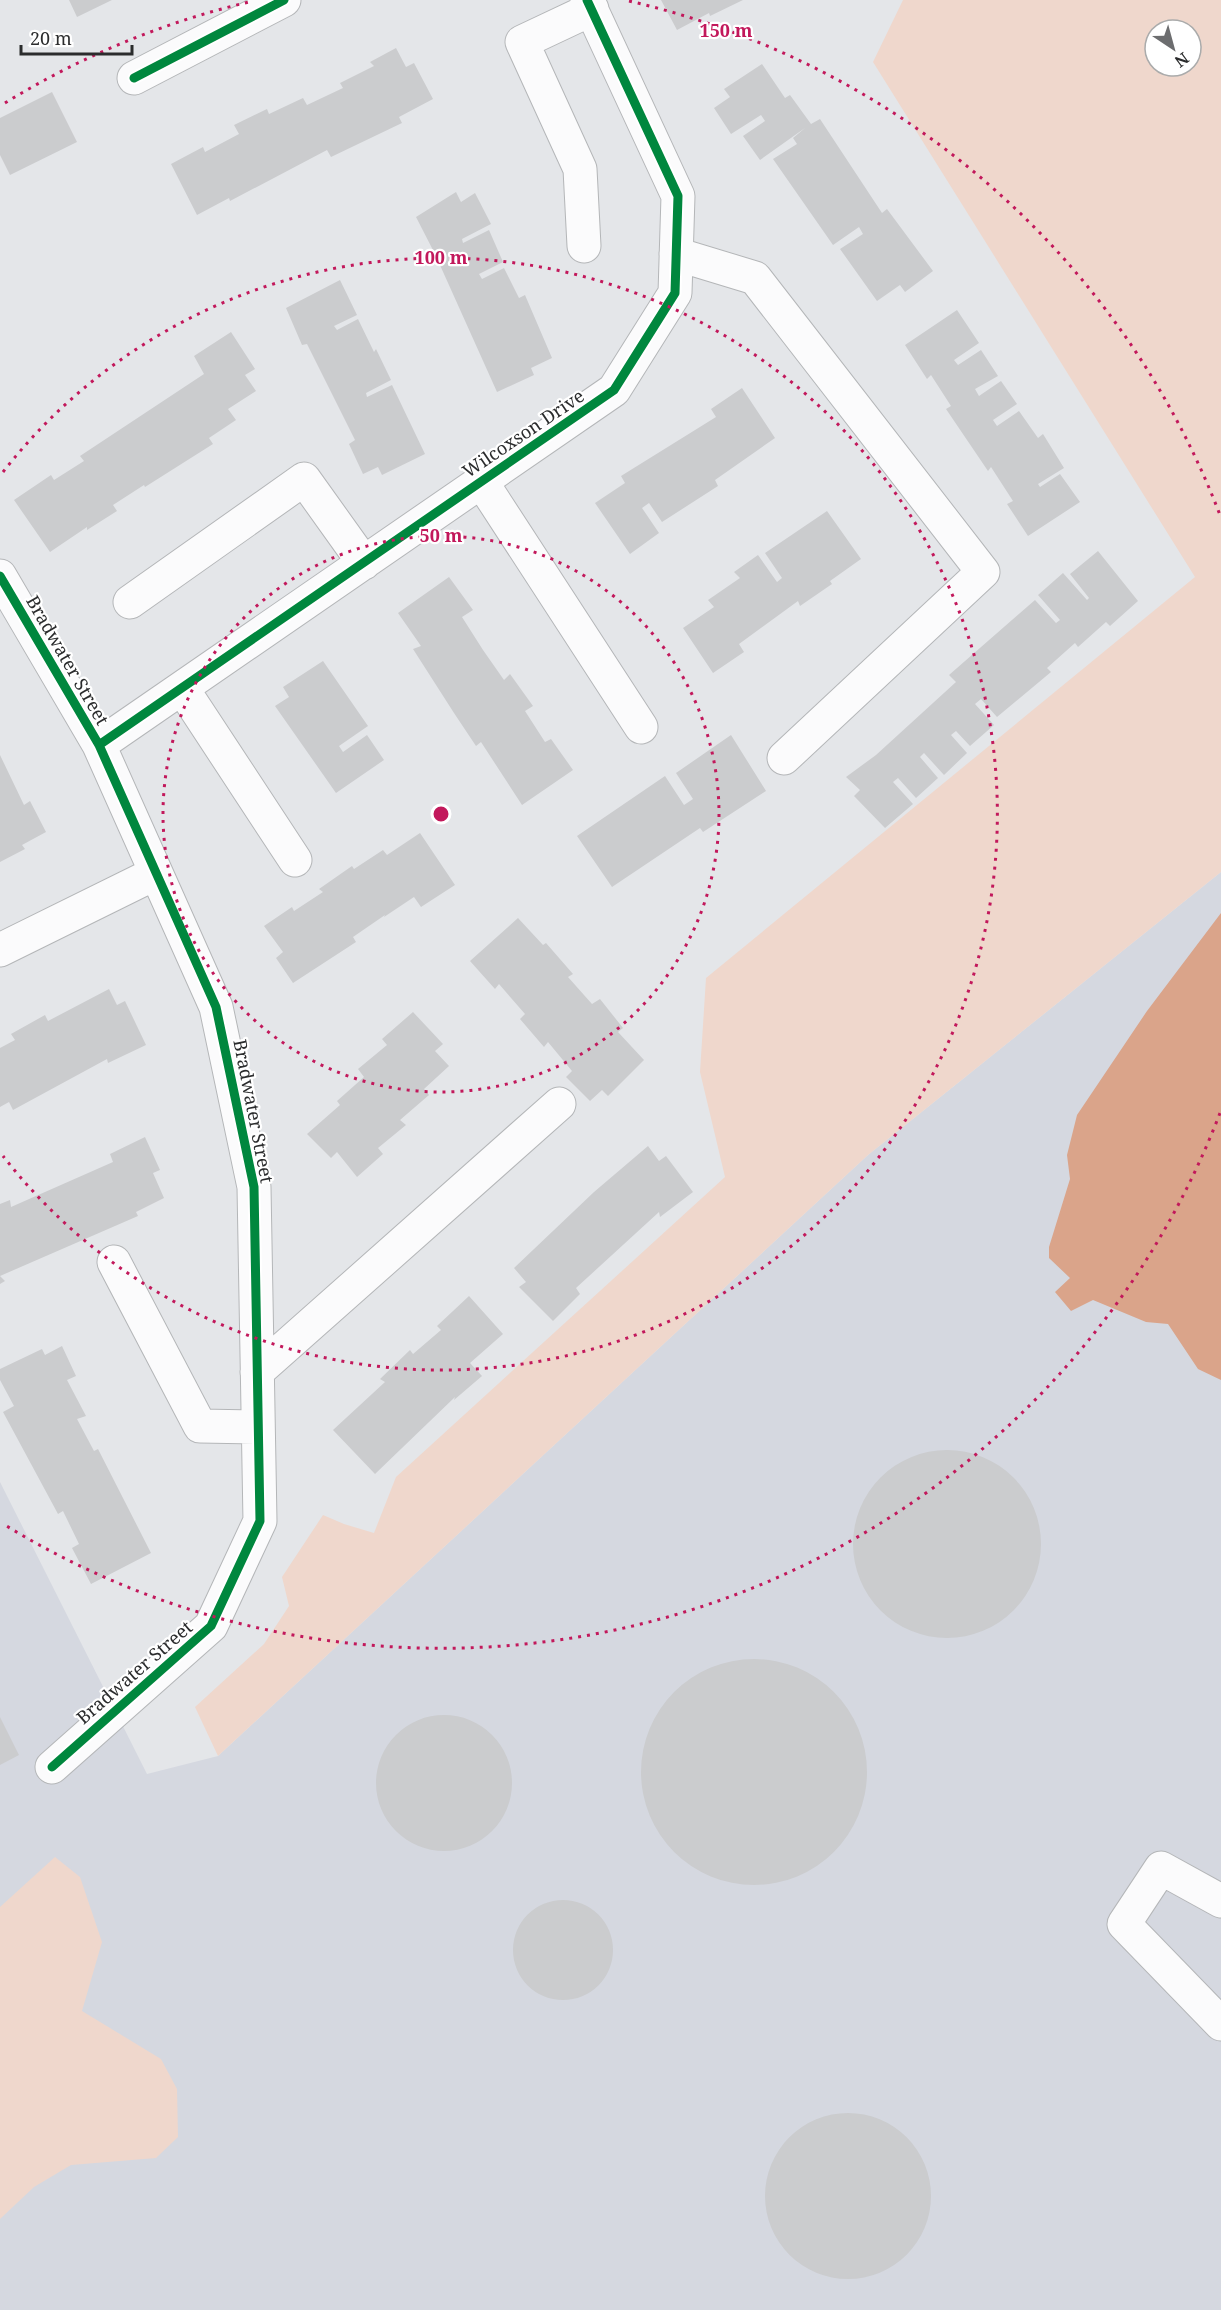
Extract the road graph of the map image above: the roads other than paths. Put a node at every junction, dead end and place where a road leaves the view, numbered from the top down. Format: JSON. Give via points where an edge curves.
{"nodes":[{"id":1,"x":284,"y":0,"type":"edge"},
{"id":2,"x":590,"y":4,"type":"edge"},
{"id":3,"x":134,"y":78,"type":"dead end"},
{"id":4,"x":584,"y":246,"type":"dead end"},
{"id":5,"x":676,"y":254,"type":"junction"},
{"id":6,"x":481,"y":481,"type":"junction"},
{"id":7,"x":364,"y":563,"type":"junction"},
{"id":8,"x":0,"y":576,"type":"edge"},
{"id":9,"x":130,"y":602,"type":"dead end"},
{"id":10,"x":182,"y":688,"type":"junction"},
{"id":11,"x":641,"y":727,"type":"dead end"},
{"id":12,"x":99,"y":745,"type":"junction"},
{"id":13,"x":783,"y":758,"type":"dead end"},
{"id":14,"x":295,"y":860,"type":"dead end"},
{"id":15,"x":156,"y":873,"type":"junction"},
{"id":16,"x":0,"y":950,"type":"edge"},
{"id":17,"x":559,"y":1104,"type":"dead end"},
{"id":18,"x":114,"y":1262,"type":"dead end"},
{"id":19,"x":257,"y":1372,"type":"junction"},
{"id":20,"x":258,"y":1427,"type":"junction"},
{"id":21,"x":52,"y":1767,"type":"dead end"},
{"id":22,"x":1221,"y":1900,"type":"edge"},
{"id":23,"x":1221,"y":2024,"type":"edge"}],
"edges":[{"from":1,"to":3,"type":"street"},
{"from":2,"to":4,"type":"street","via":[[522,42],[580,170]]},
{"from":2,"to":5,"type":"street","name":"Wilcoxson Drive","via":[[678,196]]},
{"from":5,"to":6,"type":"street","name":"Wilcoxson Drive","via":[[675,293],[614,390]]},
{"from":5,"to":13,"type":"street","via":[[755,278],[983,572]]},
{"from":6,"to":7,"type":"street","name":"Wilcoxson Drive"},
{"from":6,"to":11,"type":"street"},
{"from":7,"to":9,"type":"street","via":[[304,479]]},
{"from":7,"to":10,"type":"street","name":"Wilcoxson Drive"},
{"from":8,"to":12,"type":"street","name":"Bradwater Street"},
{"from":10,"to":12,"type":"street","name":"Wilcoxson Drive"},
{"from":10,"to":14,"type":"street"},
{"from":12,"to":15,"type":"street","name":"Bradwater Street"},
{"from":15,"to":16,"type":"street"},
{"from":15,"to":19,"type":"street","name":"Bradwater Street","via":[[216,1007],[254,1187]]},
{"from":17,"to":19,"type":"street"},
{"from":18,"to":20,"type":"street","via":[[201,1426]]},
{"from":19,"to":20,"type":"street","name":"Bradwater Street"},
{"from":20,"to":21,"type":"street","name":"Bradwater Street","via":[[260,1521],[211,1626]]},
{"from":22,"to":23,"type":"street","via":[[1161,1868],[1124,1924]]}]}
